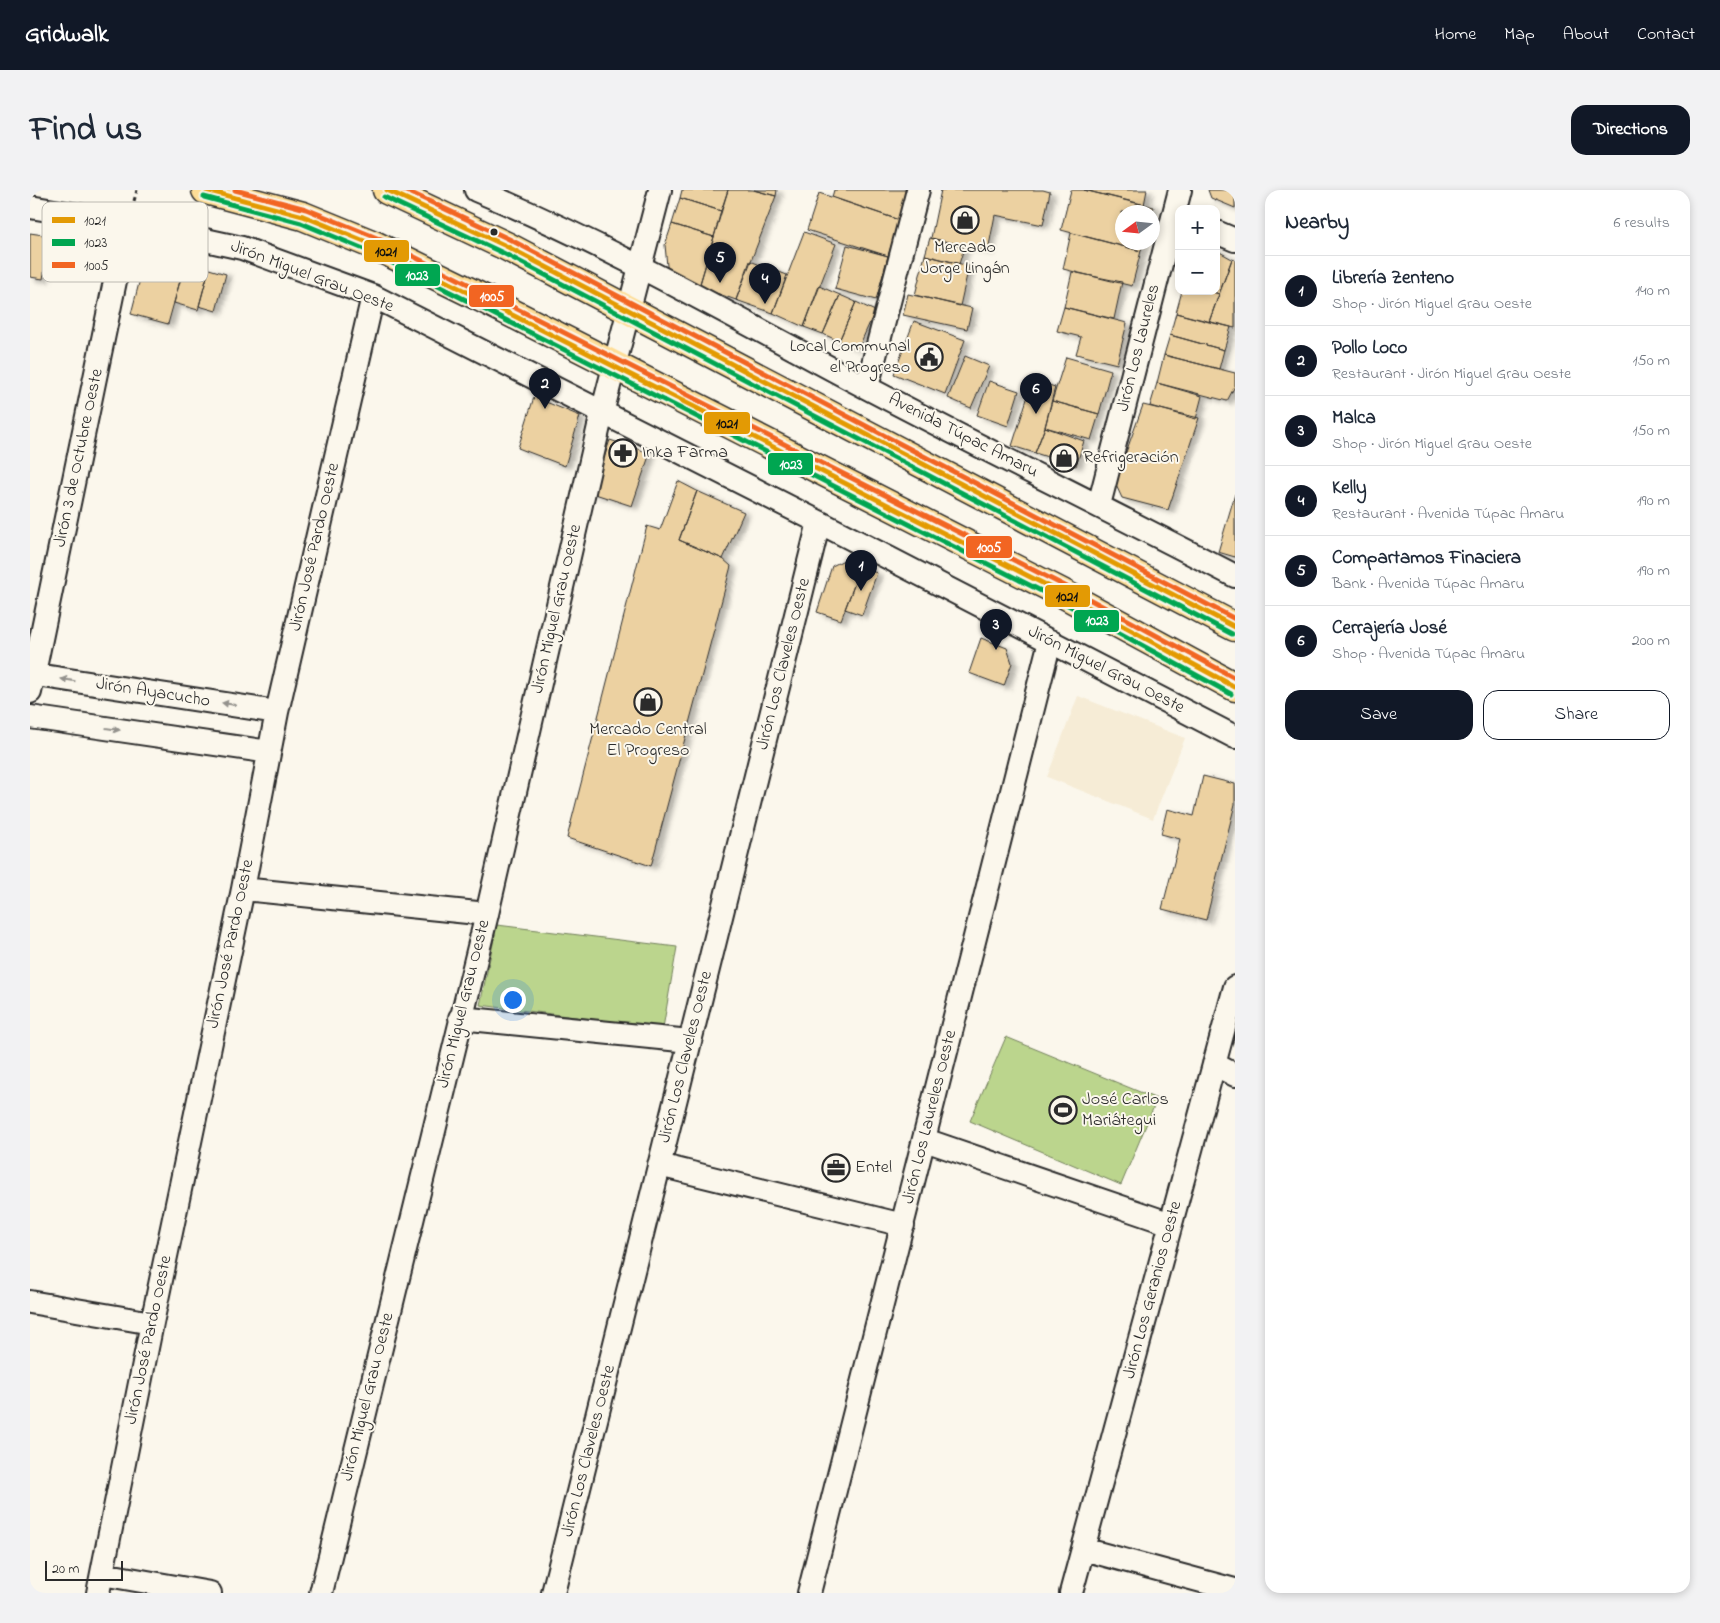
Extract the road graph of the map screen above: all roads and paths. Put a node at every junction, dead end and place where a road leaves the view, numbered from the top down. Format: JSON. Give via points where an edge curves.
{"nodes":[{"id":1,"x":206,"y":190,"type":"edge"},
{"id":2,"x":387,"y":190,"type":"edge"},
{"id":3,"x":476,"y":190,"type":"edge"},
{"id":4,"x":660,"y":190,"type":"edge"},
{"id":5,"x":918,"y":190,"type":"edge"},
{"id":6,"x":1180,"y":190,"type":"edge"},
{"id":7,"x":1178,"y":205,"type":"edge"},
{"id":8,"x":1175,"y":218,"type":"edge"},
{"id":9,"x":1220,"y":234,"type":"edge"},
{"id":10,"x":1235,"y":240,"type":"edge"},
{"id":11,"x":208,"y":241,"type":"edge"},
{"id":12,"x":641,"y":267,"type":"junction"},
{"id":13,"x":115,"y":282,"type":"edge"},
{"id":14,"x":372,"y":296,"type":"junction"},
{"id":15,"x":630,"y":311,"type":"junction"},
{"id":16,"x":615,"y":367,"type":"junction"},
{"id":17,"x":867,"y":387,"type":"junction"},
{"id":18,"x":602,"y":413,"type":"junction"},
{"id":19,"x":1100,"y":505,"type":"junction"},
{"id":20,"x":819,"y":522,"type":"junction"},
{"id":21,"x":1235,"y":576,"type":"edge"},
{"id":22,"x":1235,"y":627,"type":"edge"},
{"id":23,"x":1050,"y":641,"type":"junction"},
{"id":24,"x":31,"y":680,"type":"edge"},
{"id":25,"x":1235,"y":687,"type":"edge"},
{"id":26,"x":277,"y":712,"type":"junction"},
{"id":27,"x":30,"y":717,"type":"edge"},
{"id":28,"x":1235,"y":737,"type":"edge"},
{"id":29,"x":269,"y":752,"type":"junction"},
{"id":30,"x":243,"y":889,"type":"junction"},
{"id":31,"x":487,"y":914,"type":"junction"},
{"id":32,"x":1235,"y":987,"type":"edge"},
{"id":33,"x":460,"y":1018,"type":"junction"},
{"id":34,"x":690,"y":1041,"type":"junction"},
{"id":35,"x":1214,"y":1064,"type":"junction"},
{"id":36,"x":1235,"y":1076,"type":"edge"},
{"id":37,"x":925,"y":1140,"type":"junction"},
{"id":38,"x":660,"y":1165,"type":"junction"},
{"id":39,"x":1171,"y":1224,"type":"junction"},
{"id":40,"x":903,"y":1225,"type":"junction"},
{"id":41,"x":30,"y":1302,"type":"edge"},
{"id":42,"x":152,"y":1323,"type":"junction"},
{"id":43,"x":1082,"y":1549,"type":"junction"},
{"id":44,"x":100,"y":1583,"type":"edge"},
{"id":45,"x":1235,"y":1590,"type":"edge"},
{"id":46,"x":210,"y":1593,"type":"edge"},
{"id":47,"x":321,"y":1593,"type":"edge"},
{"id":48,"x":554,"y":1593,"type":"edge"},
{"id":49,"x":809,"y":1593,"type":"edge"},
{"id":50,"x":1071,"y":1593,"type":"edge"}],
"edges":[{"from":1,"to":16,"type":"highway","via":[[303,216],[374,245]]},
{"from":2,"to":15,"type":"highway","via":[[506,246]]},
{"from":3,"to":12,"type":"street","name":"Avenida Túpac Amaru"},
{"from":4,"to":12,"type":"street","name":"Jirón Miguel Grau Oeste"},
{"from":5,"to":17,"type":"street"},
{"from":6,"to":7,"type":"street","name":"Jirón Los Laureles"},
{"from":8,"to":19,"type":"street","name":"Jirón Los Laureles"},
{"from":9,"to":10,"type":"street"},
{"from":11,"to":14,"type":"street","name":"Jirón Miguel Grau Oeste","via":[[242,248]]},
{"from":12,"to":15,"type":"street","name":"Jirón Miguel Grau Oeste"},
{"from":12,"to":17,"type":"street","name":"Avenida Túpac Amaru"},
{"from":13,"to":24,"type":"street","name":"Jirón 3 de Octubre Oeste"},
{"from":14,"to":18,"type":"street","name":"Jirón Miguel Grau Oeste"},
{"from":14,"to":26,"type":"street","name":"Jirón José Pardo Oeste"},
{"from":15,"to":16,"type":"street","name":"Jirón Miguel Grau Oeste"},
{"from":15,"to":22,"type":"highway"},
{"from":16,"to":18,"type":"street","name":"Jirón Miguel Grau Oeste"},
{"from":16,"to":25,"type":"highway","via":[[1062,594]]},
{"from":17,"to":19,"type":"street","name":"Avenida Túpac Amaru"},
{"from":18,"to":20,"type":"street","name":"Jirón Miguel Grau Oeste"},
{"from":18,"to":31,"type":"street","name":"Jirón Miguel Grau Oeste"},
{"from":19,"to":21,"type":"street","name":"Avenida Túpac Amaru"},
{"from":20,"to":23,"type":"street","name":"Jirón Miguel Grau Oeste"},
{"from":20,"to":34,"type":"street","name":"Jirón Los Claveles Oeste"},
{"from":23,"to":28,"type":"street","name":"Jirón Miguel Grau Oeste"},
{"from":23,"to":37,"type":"street","name":"Jirón Los Laureles Oeste"},
{"from":26,"to":24,"type":"street","name":"Jirón Ayacucho","one_way":true},
{"from":26,"to":29,"type":"street","name":"Jirón José Pardo Oeste"},
{"from":27,"to":29,"type":"street","one_way":true},
{"from":29,"to":30,"type":"street","name":"Jirón José Pardo Oeste"},
{"from":30,"to":31,"type":"street"},
{"from":30,"to":42,"type":"street","name":"Jirón José Pardo Oeste"},
{"from":31,"to":33,"type":"street","name":"Jirón Miguel Grau Oeste"},
{"from":32,"to":35,"type":"street","name":"Jirón Los Geranios Oeste"},
{"from":33,"to":34,"type":"street"},
{"from":33,"to":47,"type":"street","name":"Jirón Miguel Grau Oeste"},
{"from":34,"to":38,"type":"street","name":"Jirón Los Claveles Oeste"},
{"from":35,"to":36,"type":"street"},
{"from":35,"to":39,"type":"street","name":"Jirón Los Geranios Oeste"},
{"from":37,"to":39,"type":"street"},
{"from":37,"to":40,"type":"street","name":"Jirón Los Laureles Oeste"},
{"from":38,"to":40,"type":"street"},
{"from":38,"to":48,"type":"street","name":"Jirón Los Claveles Oeste"},
{"from":39,"to":43,"type":"street","name":"Jirón Los Geranios Oeste"},
{"from":40,"to":49,"type":"street","name":"Jirón Los Laureles Oeste"},
{"from":41,"to":42,"type":"street"},
{"from":42,"to":44,"type":"street","name":"Jirón José Pardo Oeste"},
{"from":43,"to":45,"type":"street"},
{"from":43,"to":50,"type":"street","name":"Jirón Los Geranios Oeste"},
{"from":44,"to":46,"type":"street"}]}
